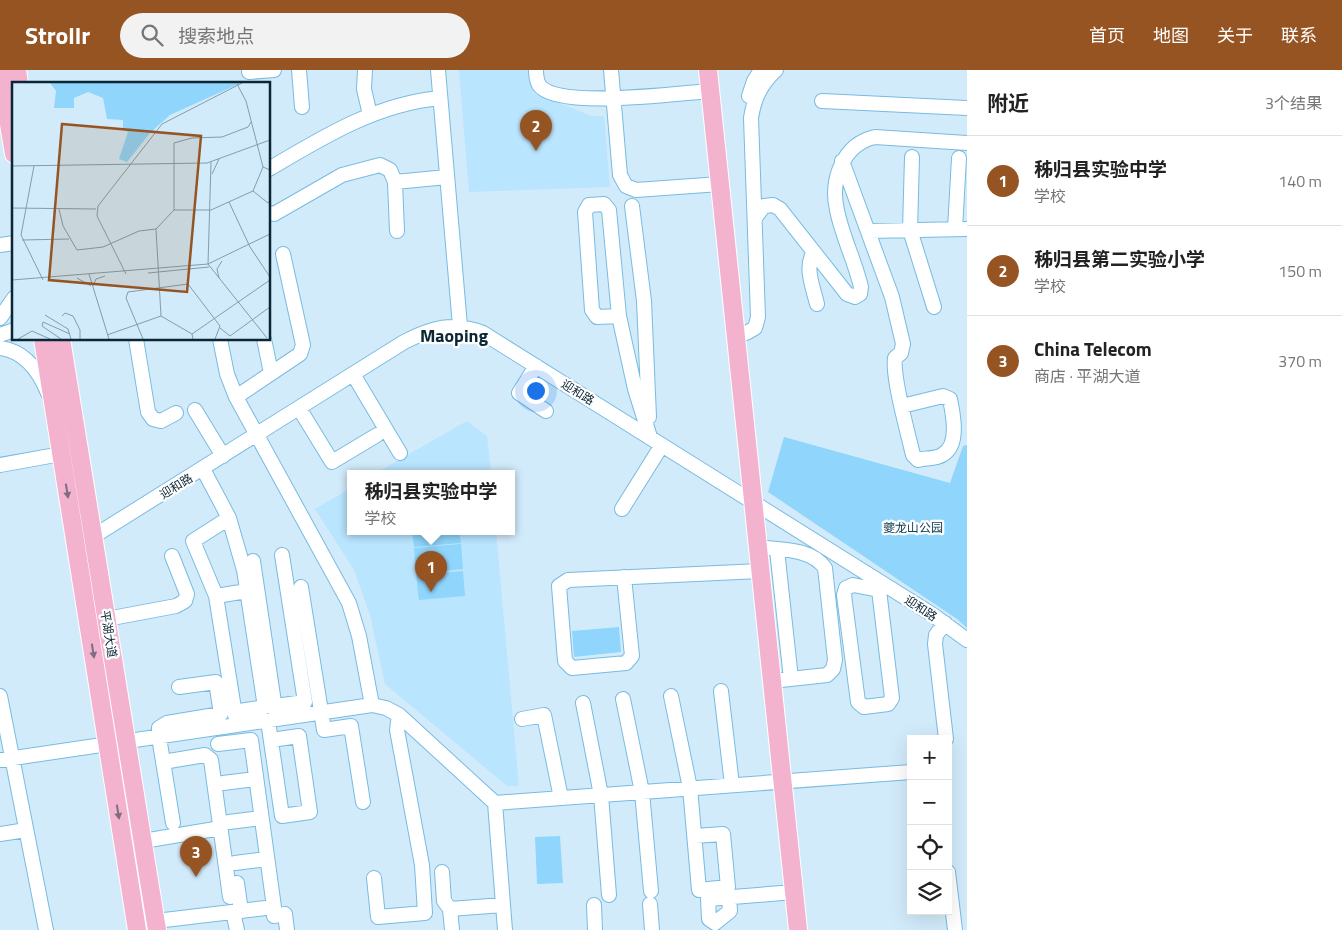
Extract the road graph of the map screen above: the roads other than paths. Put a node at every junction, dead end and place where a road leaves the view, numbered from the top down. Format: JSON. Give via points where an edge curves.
{"nodes":[{"id":1,"x":17,"y":70,"type":"edge"},
{"id":2,"x":274,"y":70,"type":"edge"},
{"id":3,"x":299,"y":70,"type":"edge"},
{"id":4,"x":366,"y":70,"type":"edge"},
{"id":5,"x":438,"y":70,"type":"edge"},
{"id":6,"x":536,"y":70,"type":"edge"},
{"id":7,"x":610,"y":70,"type":"edge"},
{"id":8,"x":708,"y":70,"type":"edge"},
{"id":9,"x":761,"y":70,"type":"edge"},
{"id":10,"x":776,"y":70,"type":"edge"},
{"id":11,"x":249,"y":75,"type":"edge"},
{"id":12,"x":5,"y":80,"type":"edge"},
{"id":13,"x":710,"y":91,"type":"junction"},
{"id":14,"x":440,"y":98,"type":"junction"},
{"id":15,"x":613,"y":98,"type":"junction"},
{"id":16,"x":822,"y":101,"type":"dead end"},
{"id":17,"x":302,"y":107,"type":"dead end"},
{"id":18,"x":967,"y":108,"type":"edge"},
{"id":19,"x":370,"y":115,"type":"junction"},
{"id":20,"x":751,"y":118,"type":"junction"},
{"id":21,"x":12,"y":138,"type":"edge"},
{"id":22,"x":967,"y":143,"type":"edge"},
{"id":23,"x":912,"y":157,"type":"dead end"},
{"id":24,"x":959,"y":158,"type":"dead end"},
{"id":25,"x":842,"y":161,"type":"junction"},
{"id":26,"x":270,"y":168,"type":"edge"},
{"id":27,"x":447,"y":177,"type":"junction"},
{"id":28,"x":395,"y":182,"type":"junction"},
{"id":29,"x":720,"y":184,"type":"junction"},
{"id":30,"x":632,"y":206,"type":"dead end"},
{"id":31,"x":270,"y":213,"type":"edge"},
{"id":32,"x":755,"y":218,"type":"junction"},
{"id":33,"x":961,"y":229,"type":"edge"},
{"id":34,"x":910,"y":230,"type":"junction"},
{"id":35,"x":398,"y":231,"type":"dead end"},
{"id":36,"x":868,"y":231,"type":"junction"},
{"id":37,"x":814,"y":252,"type":"junction"},
{"id":38,"x":283,"y":254,"type":"dead end"},
{"id":39,"x":12,"y":301,"type":"edge"},
{"id":40,"x":817,"y":304,"type":"dead end"},
{"id":41,"x":934,"y":307,"type":"dead end"},
{"id":42,"x":619,"y":316,"type":"junction"},
{"id":43,"x":0,"y":318,"type":"edge"},
{"id":44,"x":460,"y":326,"type":"junction"},
{"id":45,"x":12,"y":331,"type":"edge"},
{"id":46,"x":0,"y":335,"type":"edge"},
{"id":47,"x":736,"y":335,"type":"junction"},
{"id":48,"x":43,"y":340,"type":"edge"},
{"id":49,"x":61,"y":340,"type":"edge"},
{"id":50,"x":67,"y":340,"type":"edge"},
{"id":51,"x":136,"y":340,"type":"edge"},
{"id":52,"x":220,"y":340,"type":"edge"},
{"id":53,"x":264,"y":340,"type":"edge"},
{"id":54,"x":0,"y":348,"type":"edge"},
{"id":55,"x":536,"y":366,"type":"junction"},
{"id":56,"x":272,"y":373,"type":"junction"},
{"id":57,"x":353,"y":374,"type":"junction"},
{"id":58,"x":236,"y":397,"type":"junction"},
{"id":59,"x":902,"y":406,"type":"junction"},
{"id":60,"x":299,"y":408,"type":"junction"},
{"id":61,"x":196,"y":410,"type":"dead end"},
{"id":62,"x":546,"y":411,"type":"dead end"},
{"id":63,"x":176,"y":413,"type":"dead end"},
{"id":64,"x":55,"y":416,"type":"junction"},
{"id":65,"x":377,"y":434,"type":"dead end"},
{"id":66,"x":257,"y":435,"type":"junction"},
{"id":67,"x":650,"y":438,"type":"junction"},
{"id":68,"x":662,"y":445,"type":"junction"},
{"id":69,"x":400,"y":453,"type":"dead end"},
{"id":70,"x":61,"y":454,"type":"junction"},
{"id":71,"x":223,"y":456,"type":"junction"},
{"id":72,"x":0,"y":465,"type":"edge"},
{"id":73,"x":202,"y":469,"type":"junction"},
{"id":74,"x":753,"y":502,"type":"junction"},
{"id":75,"x":622,"y":509,"type":"dead end"},
{"id":76,"x":229,"y":518,"type":"junction"},
{"id":77,"x":96,"y":536,"type":"junction"},
{"id":78,"x":76,"y":545,"type":"junction"},
{"id":79,"x":758,"y":547,"type":"junction"},
{"id":80,"x":777,"y":550,"type":"junction"},
{"id":81,"x":282,"y":555,"type":"dead end"},
{"id":82,"x":172,"y":556,"type":"dead end"},
{"id":83,"x":253,"y":561,"type":"dead end"},
{"id":84,"x":760,"y":571,"type":"junction"},
{"id":85,"x":624,"y":577,"type":"junction"},
{"id":86,"x":880,"y":586,"type":"junction"},
{"id":87,"x":301,"y":587,"type":"dead end"},
{"id":88,"x":247,"y":591,"type":"junction"},
{"id":89,"x":216,"y":596,"type":"junction"},
{"id":90,"x":112,"y":618,"type":"junction"},
{"id":91,"x":785,"y":622,"type":"junction"},
{"id":92,"x":766,"y":623,"type":"junction"},
{"id":93,"x":945,"y":624,"type":"junction"},
{"id":94,"x":967,"y":640,"type":"edge"},
{"id":95,"x":790,"y":679,"type":"junction"},
{"id":96,"x":772,"y":682,"type":"junction"},
{"id":97,"x":179,"y":686,"type":"dead end"},
{"id":98,"x":721,"y":690,"type":"dead end"},
{"id":99,"x":0,"y":696,"type":"edge"},
{"id":100,"x":671,"y":696,"type":"dead end"},
{"id":101,"x":623,"y":699,"type":"dead end"},
{"id":102,"x":583,"y":703,"type":"dead end"},
{"id":103,"x":372,"y":705,"type":"junction"},
{"id":104,"x":322,"y":713,"type":"junction"},
{"id":105,"x":273,"y":715,"type":"junction"},
{"id":106,"x":399,"y":716,"type":"junction"},
{"id":107,"x":235,"y":719,"type":"junction"},
{"id":108,"x":522,"y":719,"type":"dead end"},
{"id":109,"x":216,"y":728,"type":"junction"},
{"id":110,"x":946,"y":735,"type":"edge"},
{"id":111,"x":159,"y":737,"type":"junction"},
{"id":112,"x":271,"y":740,"type":"junction"},
{"id":113,"x":130,"y":741,"type":"junction"},
{"id":114,"x":108,"y":744,"type":"junction"},
{"id":115,"x":218,"y":744,"type":"junction"},
{"id":116,"x":6,"y":759,"type":"edge"},
{"id":117,"x":163,"y":762,"type":"junction"},
{"id":118,"x":907,"y":772,"type":"edge"},
{"id":119,"x":256,"y":779,"type":"junction"},
{"id":120,"x":782,"y":781,"type":"junction"},
{"id":121,"x":223,"y":783,"type":"junction"},
{"id":122,"x":732,"y":785,"type":"junction"},
{"id":123,"x":690,"y":788,"type":"junction"},
{"id":124,"x":642,"y":792,"type":"junction"},
{"id":125,"x":601,"y":795,"type":"junction"},
{"id":126,"x":561,"y":798,"type":"junction"},
{"id":127,"x":362,"y":802,"type":"dead end"},
{"id":128,"x":495,"y":803,"type":"junction"},
{"id":129,"x":262,"y":818,"type":"junction"},
{"id":130,"x":173,"y":823,"type":"dead end"},
{"id":131,"x":225,"y":825,"type":"junction"},
{"id":132,"x":26,"y":830,"type":"junction"},
{"id":133,"x":0,"y":834,"type":"edge"},
{"id":134,"x":694,"y":836,"type":"dead end"},
{"id":135,"x":150,"y":840,"type":"junction"},
{"id":136,"x":267,"y":859,"type":"junction"},
{"id":137,"x":234,"y":863,"type":"junction"},
{"id":138,"x":442,"y":872,"type":"dead end"},
{"id":139,"x":374,"y":878,"type":"dead end"},
{"id":140,"x":794,"y":892,"type":"junction"},
{"id":141,"x":609,"y":894,"type":"dead end"},
{"id":142,"x":230,"y":897,"type":"dead end"},
{"id":143,"x":729,"y":897,"type":"dead end"},
{"id":144,"x":503,"y":904,"type":"junction"},
{"id":145,"x":594,"y":904,"type":"dead end"},
{"id":146,"x":952,"y":905,"type":"edge"},
{"id":147,"x":274,"y":906,"type":"junction"},
{"id":148,"x":450,"y":910,"type":"junction"},
{"id":149,"x":237,"y":911,"type":"junction"},
{"id":150,"x":159,"y":924,"type":"edge"},
{"id":151,"x":798,"y":929,"type":"edge"},
{"id":152,"x":46,"y":930,"type":"edge"},
{"id":153,"x":137,"y":930,"type":"edge"},
{"id":154,"x":237,"y":930,"type":"edge"},
{"id":155,"x":287,"y":930,"type":"edge"},
{"id":156,"x":452,"y":930,"type":"edge"},
{"id":157,"x":505,"y":930,"type":"edge"},
{"id":158,"x":595,"y":930,"type":"edge"},
{"id":159,"x":652,"y":930,"type":"edge"},
{"id":160,"x":955,"y":930,"type":"edge"}],
"edges":[{"from":1,"to":12,"type":"main road"},
{"from":2,"to":11,"type":"street"},
{"from":3,"to":17,"type":"street"},
{"from":4,"to":19,"type":"street","via":[[364,89]]},
{"from":5,"to":14,"type":"street"},
{"from":6,"to":15,"type":"street","via":[[540,86],[547,91],[582,100]]},
{"from":7,"to":15,"type":"street"},
{"from":8,"to":13,"type":"main road"},
{"from":9,"to":20,"type":"street","via":[[750,93]]},
{"from":10,"to":20,"type":"street","via":[[760,88],[753,102]]},
{"from":12,"to":21,"type":"main road"},
{"from":13,"to":15,"type":"street"},
{"from":13,"to":29,"type":"main road"},
{"from":14,"to":19,"type":"street","via":[[405,103]]},
{"from":14,"to":27,"type":"street"},
{"from":15,"to":29,"type":"street","via":[[620,175],[626,186],[636,190]]},
{"from":16,"to":18,"type":"street"},
{"from":19,"to":26,"type":"street","via":[[337,128]]},
{"from":20,"to":32,"type":"street"},
{"from":22,"to":25,"type":"street","via":[[875,137],[862,140]]},
{"from":23,"to":34,"type":"street"},
{"from":24,"to":33,"type":"street"},
{"from":25,"to":36,"type":"street"},
{"from":25,"to":37,"type":"street","via":[[835,195],[837,210],[860,284],[860,294],[855,297],[847,294]]},
{"from":27,"to":28,"type":"street"},
{"from":27,"to":44,"type":"street"},
{"from":28,"to":31,"type":"street","via":[[390,170],[380,165],[342,175],[274,214]]},
{"from":28,"to":35,"type":"street"},
{"from":29,"to":47,"type":"main road"},
{"from":30,"to":67,"type":"street","via":[[644,301]]},
{"from":32,"to":37,"type":"street","via":[[764,206],[777,206]]},
{"from":32,"to":47,"type":"street","via":[[758,317],[755,328]]},
{"from":33,"to":34,"type":"street"},
{"from":34,"to":36,"type":"street"},
{"from":34,"to":41,"type":"street"},
{"from":36,"to":59,"type":"street","via":[[890,289],[903,344],[894,365]]},
{"from":37,"to":40,"type":"street","via":[[809,260],[809,269]]},
{"from":38,"to":56,"type":"street","via":[[303,345],[300,354]]},
{"from":39,"to":43,"type":"street"},
{"from":42,"to":42,"type":"street","via":[[609,210],[604,204],[589,205],[585,212],[592,310],[597,317]]},
{"from":42,"to":67,"type":"street"},
{"from":44,"to":55,"type":"street","name":"迎和路","via":[[483,333]]},
{"from":44,"to":57,"type":"street","name":"迎和路","via":[[434,328],[420,333]]},
{"from":45,"to":46,"type":"street"},
{"from":47,"to":74,"type":"main road"},
{"from":48,"to":64,"type":"main road","name":"平湖大道"},
{"from":49,"to":77,"type":"main road","name":"平湖大道"},
{"from":50,"to":77,"type":"street"},
{"from":51,"to":63,"type":"street","via":[[148,412],[153,419],[161,421]]},
{"from":52,"to":58,"type":"street","via":[[227,374]]},
{"from":53,"to":56,"type":"street"},
{"from":54,"to":64,"type":"street","via":[[18,354],[32,364],[42,379]]},
{"from":55,"to":62,"type":"street","via":[[519,393]]},
{"from":55,"to":67,"type":"street","name":"迎和路"},
{"from":56,"to":58,"type":"street"},
{"from":57,"to":60,"type":"street","name":"迎和路"},
{"from":57,"to":69,"type":"street"},
{"from":58,"to":66,"type":"street"},
{"from":59,"to":59,"type":"street","via":[[913,455],[918,460],[942,456],[955,432],[950,399],[942,396]]},
{"from":60,"to":65,"type":"street","via":[[332,462]]},
{"from":60,"to":66,"type":"street","name":"迎和路"},
{"from":61,"to":71,"type":"street"},
{"from":64,"to":70,"type":"main road","name":"平湖大道"},
{"from":66,"to":71,"type":"street","name":"迎和路"},
{"from":66,"to":103,"type":"street","via":[[349,602]]},
{"from":67,"to":68,"type":"street","name":"迎和路"},
{"from":68,"to":74,"type":"street","name":"迎和路"},
{"from":68,"to":75,"type":"street"},
{"from":70,"to":72,"type":"street"},
{"from":70,"to":78,"type":"main road","name":"平湖大道","one_way":true},
{"from":71,"to":73,"type":"street","name":"迎和路"},
{"from":73,"to":76,"type":"street"},
{"from":73,"to":77,"type":"street","name":"迎和路"},
{"from":74,"to":79,"type":"main road"},
{"from":74,"to":86,"type":"street","name":"迎和路"},
{"from":76,"to":88,"type":"street"},
{"from":76,"to":89,"type":"street","via":[[193,540]]},
{"from":77,"to":78,"type":"street","name":"迎和路"},
{"from":77,"to":90,"type":"street"},
{"from":77,"to":113,"type":"main road","name":"平湖大道"},
{"from":78,"to":114,"type":"main road","name":"平湖大道","one_way":true},
{"from":79,"to":80,"type":"street"},
{"from":79,"to":84,"type":"main road"},
{"from":80,"to":91,"type":"street"},
{"from":80,"to":95,"type":"street","via":[[810,554],[825,568],[835,660],[827,675]]},
{"from":81,"to":105,"type":"street","via":[[305,702]]},
{"from":82,"to":90,"type":"street","via":[[187,594],[185,601],[176,606]]},
{"from":83,"to":105,"type":"street"},
{"from":84,"to":85,"type":"street"},
{"from":84,"to":92,"type":"main road"},
{"from":85,"to":85,"type":"street","via":[[568,580],[559,586],[565,662],[572,668],[626,663],[632,656]]},
{"from":86,"to":86,"type":"street","via":[[892,698],[888,704],[864,707],[858,702],[844,594],[846,588],[853,585]]},
{"from":86,"to":93,"type":"street","name":"迎和路"},
{"from":87,"to":104,"type":"street"},
{"from":88,"to":89,"type":"street"},
{"from":88,"to":107,"type":"street","via":[[265,708]]},
{"from":89,"to":107,"type":"street"},
{"from":90,"to":113,"type":"street"},
{"from":91,"to":92,"type":"street"},
{"from":91,"to":95,"type":"street"},
{"from":92,"to":96,"type":"main road"},
{"from":93,"to":94,"type":"street","name":"迎和路"},
{"from":93,"to":110,"type":"street","via":[[936,635],[935,644]]},
{"from":95,"to":96,"type":"street"},
{"from":96,"to":120,"type":"main road"},
{"from":97,"to":111,"type":"street","via":[[216,682],[221,714],[167,723],[159,728]]},
{"from":98,"to":122,"type":"street"},
{"from":99,"to":116,"type":"street"},
{"from":100,"to":123,"type":"street"},
{"from":101,"to":124,"type":"street"},
{"from":102,"to":125,"type":"street"},
{"from":103,"to":104,"type":"street"},
{"from":103,"to":106,"type":"street","via":[[386,708]]},
{"from":104,"to":105,"type":"street"},
{"from":104,"to":127,"type":"street","via":[[324,730],[351,726]]},
{"from":105,"to":107,"type":"street"},
{"from":105,"to":112,"type":"street"},
{"from":106,"to":128,"type":"street"},
{"from":106,"to":139,"type":"street","via":[[397,730],[422,865],[424,913],[378,917]]},
{"from":107,"to":109,"type":"street"},
{"from":108,"to":126,"type":"street","via":[[544,715]]},
{"from":109,"to":111,"type":"street"},
{"from":109,"to":115,"type":"street"},
{"from":111,"to":113,"type":"street"},
{"from":111,"to":117,"type":"street"},
{"from":112,"to":112,"type":"street","via":[[282,816],[310,812],[299,736]]},
{"from":113,"to":114,"type":"street"},
{"from":113,"to":135,"type":"street"},
{"from":113,"to":150,"type":"main road","name":"平湖大道"},
{"from":114,"to":116,"type":"street"},
{"from":114,"to":153,"type":"main road","name":"平湖大道","one_way":true},
{"from":115,"to":119,"type":"street","via":[[251,740]]},
{"from":115,"to":121,"type":"street"},
{"from":116,"to":132,"type":"street"},
{"from":117,"to":130,"type":"street"},
{"from":117,"to":131,"type":"street","via":[[205,755],[212,760]]},
{"from":118,"to":120,"type":"street"},
{"from":119,"to":121,"type":"street"},
{"from":119,"to":129,"type":"street"},
{"from":120,"to":122,"type":"street"},
{"from":120,"to":140,"type":"main road"},
{"from":121,"to":131,"type":"street"},
{"from":122,"to":123,"type":"street"},
{"from":123,"to":124,"type":"street"},
{"from":123,"to":134,"type":"street"},
{"from":124,"to":125,"type":"street"},
{"from":124,"to":159,"type":"street"},
{"from":125,"to":126,"type":"street"},
{"from":125,"to":141,"type":"street"},
{"from":126,"to":128,"type":"street"},
{"from":128,"to":144,"type":"street"},
{"from":129,"to":131,"type":"street"},
{"from":129,"to":136,"type":"street"},
{"from":131,"to":135,"type":"street"},
{"from":131,"to":137,"type":"street"},
{"from":131,"to":142,"type":"street"},
{"from":132,"to":133,"type":"street"},
{"from":132,"to":152,"type":"street"},
{"from":135,"to":150,"type":"street"},
{"from":136,"to":137,"type":"street"},
{"from":136,"to":147,"type":"street"},
{"from":137,"to":149,"type":"street"},
{"from":138,"to":148,"type":"street","via":[[444,901]]},
{"from":140,"to":143,"type":"street"},
{"from":140,"to":151,"type":"main road"},
{"from":144,"to":148,"type":"street"},
{"from":144,"to":157,"type":"street"},
{"from":145,"to":158,"type":"street"},
{"from":146,"to":160,"type":"street"},
{"from":147,"to":149,"type":"street"},
{"from":147,"to":155,"type":"street","via":[[274,916],[285,914]]},
{"from":148,"to":156,"type":"street"},
{"from":149,"to":150,"type":"street"},
{"from":149,"to":154,"type":"street"}]}
